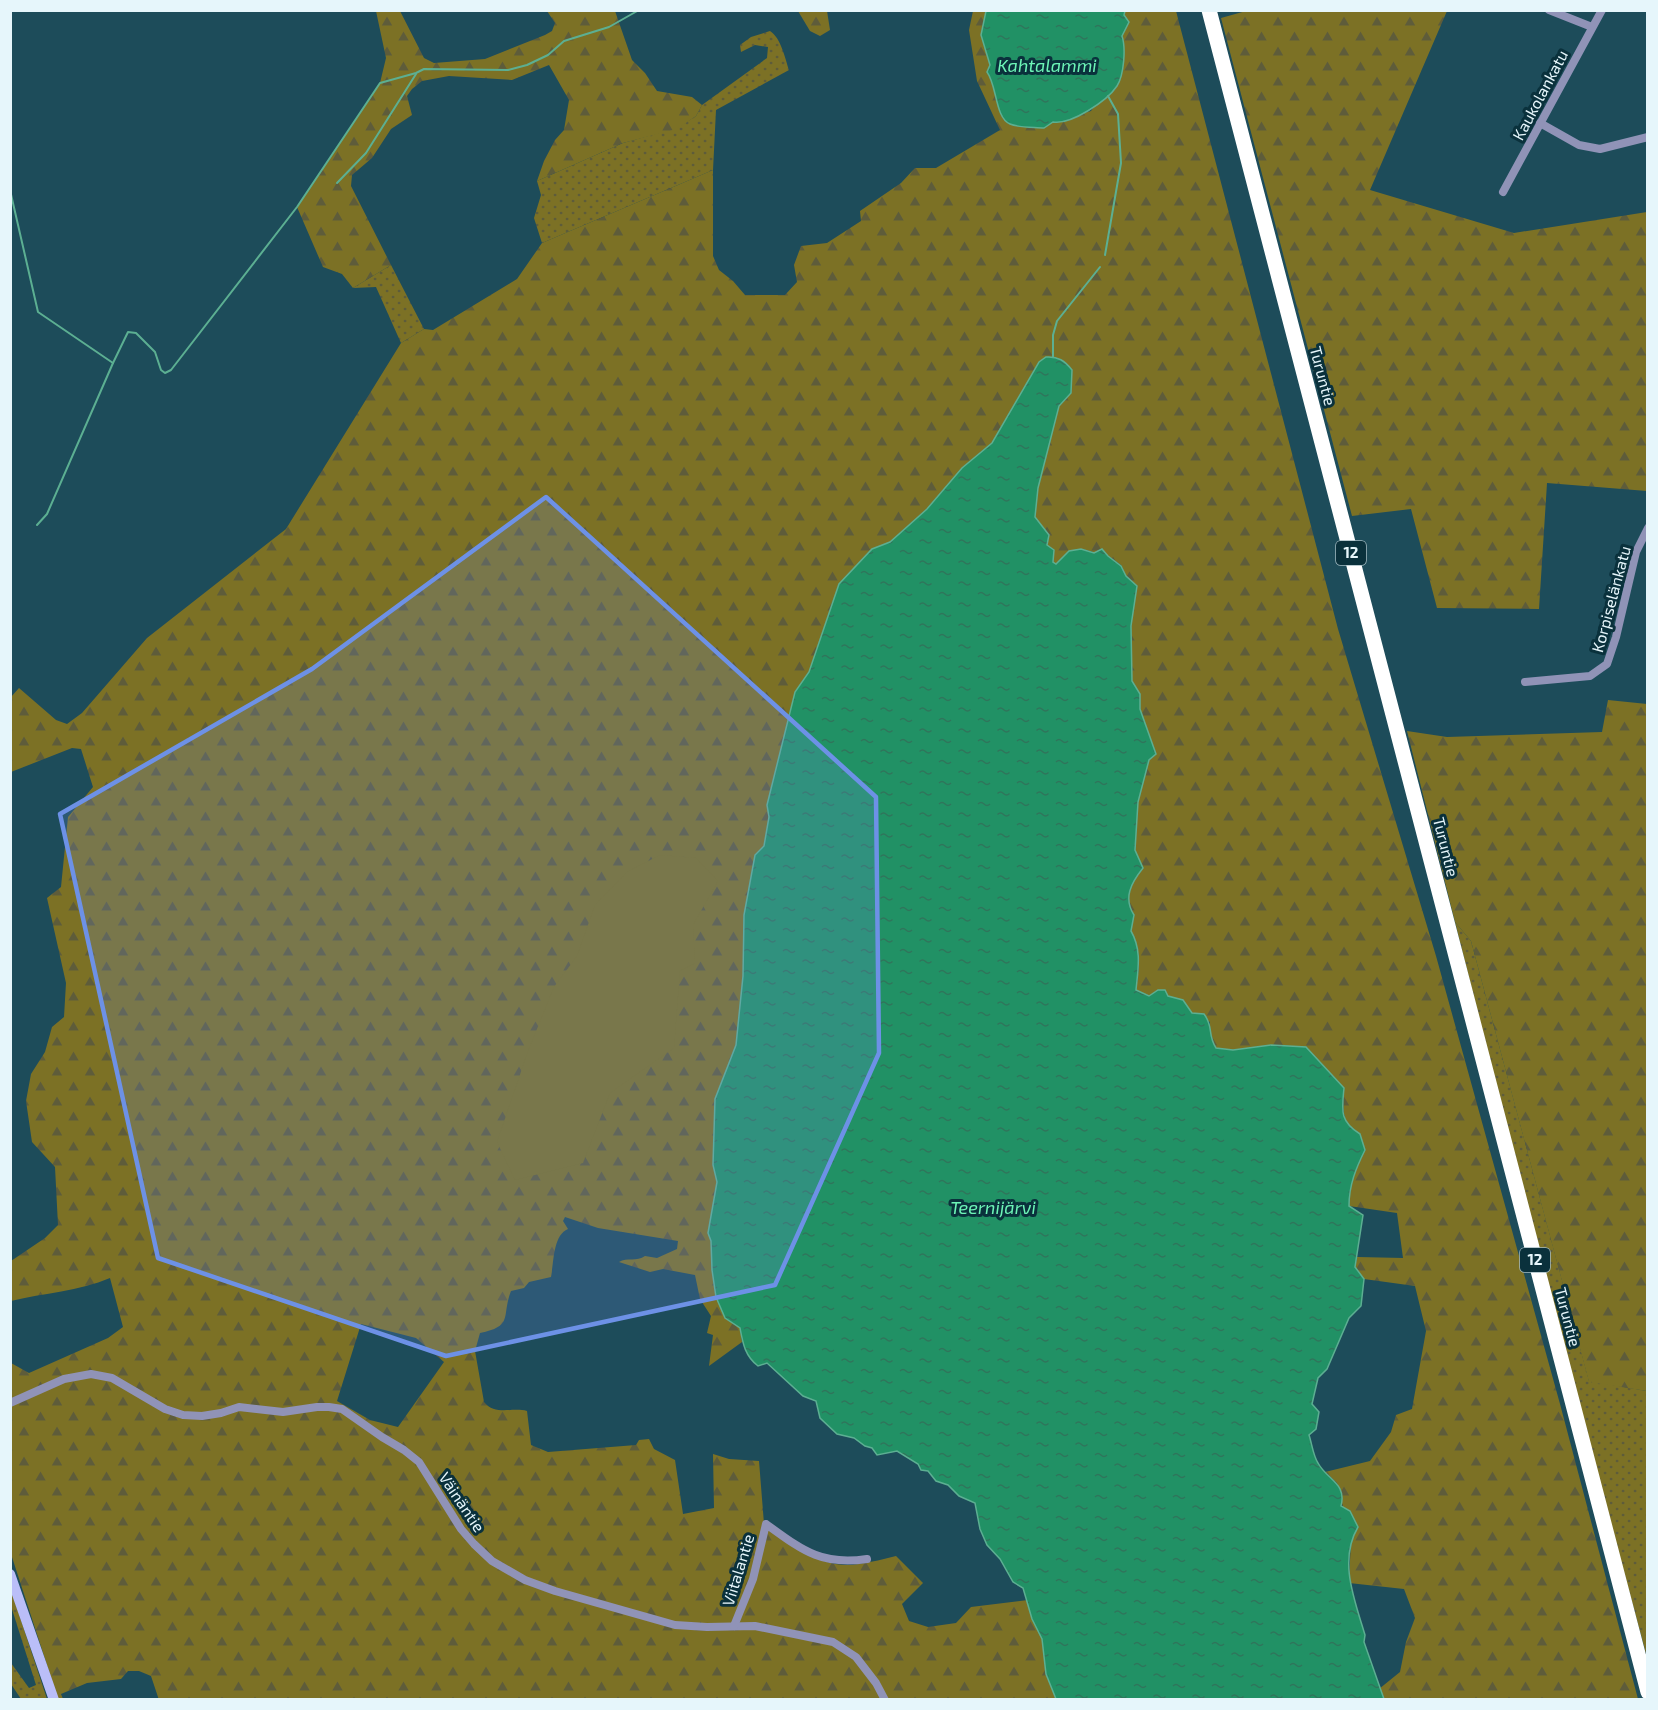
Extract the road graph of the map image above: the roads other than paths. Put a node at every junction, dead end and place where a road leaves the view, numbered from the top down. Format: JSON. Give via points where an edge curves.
{"nodes":[{"id":1,"x":1209,"y":10,"type":"edge"},
{"id":2,"x":1549,"y":10,"type":"edge"},
{"id":3,"x":1602,"y":10,"type":"edge"},
{"id":4,"x":1592,"y":27,"type":"junction"},
{"id":5,"x":1540,"y":123,"type":"junction"},
{"id":6,"x":1647,"y":137,"type":"edge"},
{"id":7,"x":1503,"y":192,"type":"dead end"},
{"id":8,"x":1647,"y":528,"type":"edge"},
{"id":9,"x":1525,"y":682,"type":"dead end"},
{"id":10,"x":10,"y":1403,"type":"edge"},
{"id":11,"x":867,"y":1559,"type":"dead end"},
{"id":12,"x":10,"y":1574,"type":"edge"},
{"id":13,"x":734,"y":1626,"type":"junction"},
{"id":14,"x":1647,"y":1692,"type":"edge"},
{"id":15,"x":54,"y":1700,"type":"edge"},
{"id":16,"x":885,"y":1700,"type":"edge"}],
"edges":[{"from":1,"to":14,"type":"highway","name":"Turuntie","number":"12"},
{"from":2,"to":4,"type":"street"},
{"from":3,"to":4,"type":"street","name":"Kaukolankatu"},
{"from":4,"to":5,"type":"street","name":"Kaukolankatu"},
{"from":5,"to":6,"type":"street","via":[[1579,145],[1600,148]]},
{"from":5,"to":7,"type":"street","name":"Kaukolankatu"},
{"from":8,"to":9,"type":"street","name":"Korpiselänkatu","via":[[1636,552],[1607,664],[1590,676]]},
{"from":10,"to":13,"type":"street","name":"Väinäntie","via":[[64,1379],[91,1374],[112,1378],[183,1415],[202,1416],[239,1407],[283,1412],[317,1407],[342,1409],[419,1462],[474,1544],[492,1561],[525,1580],[675,1625]]},
{"from":11,"to":13,"type":"street","name":"Viitalantie","via":[[836,1562],[812,1554],[766,1524],[753,1579]]},
{"from":12,"to":15,"type":"street"},
{"from":13,"to":16,"type":"street","name":"Väinäntie","via":[[755,1626],[833,1642],[856,1657]]}]}
